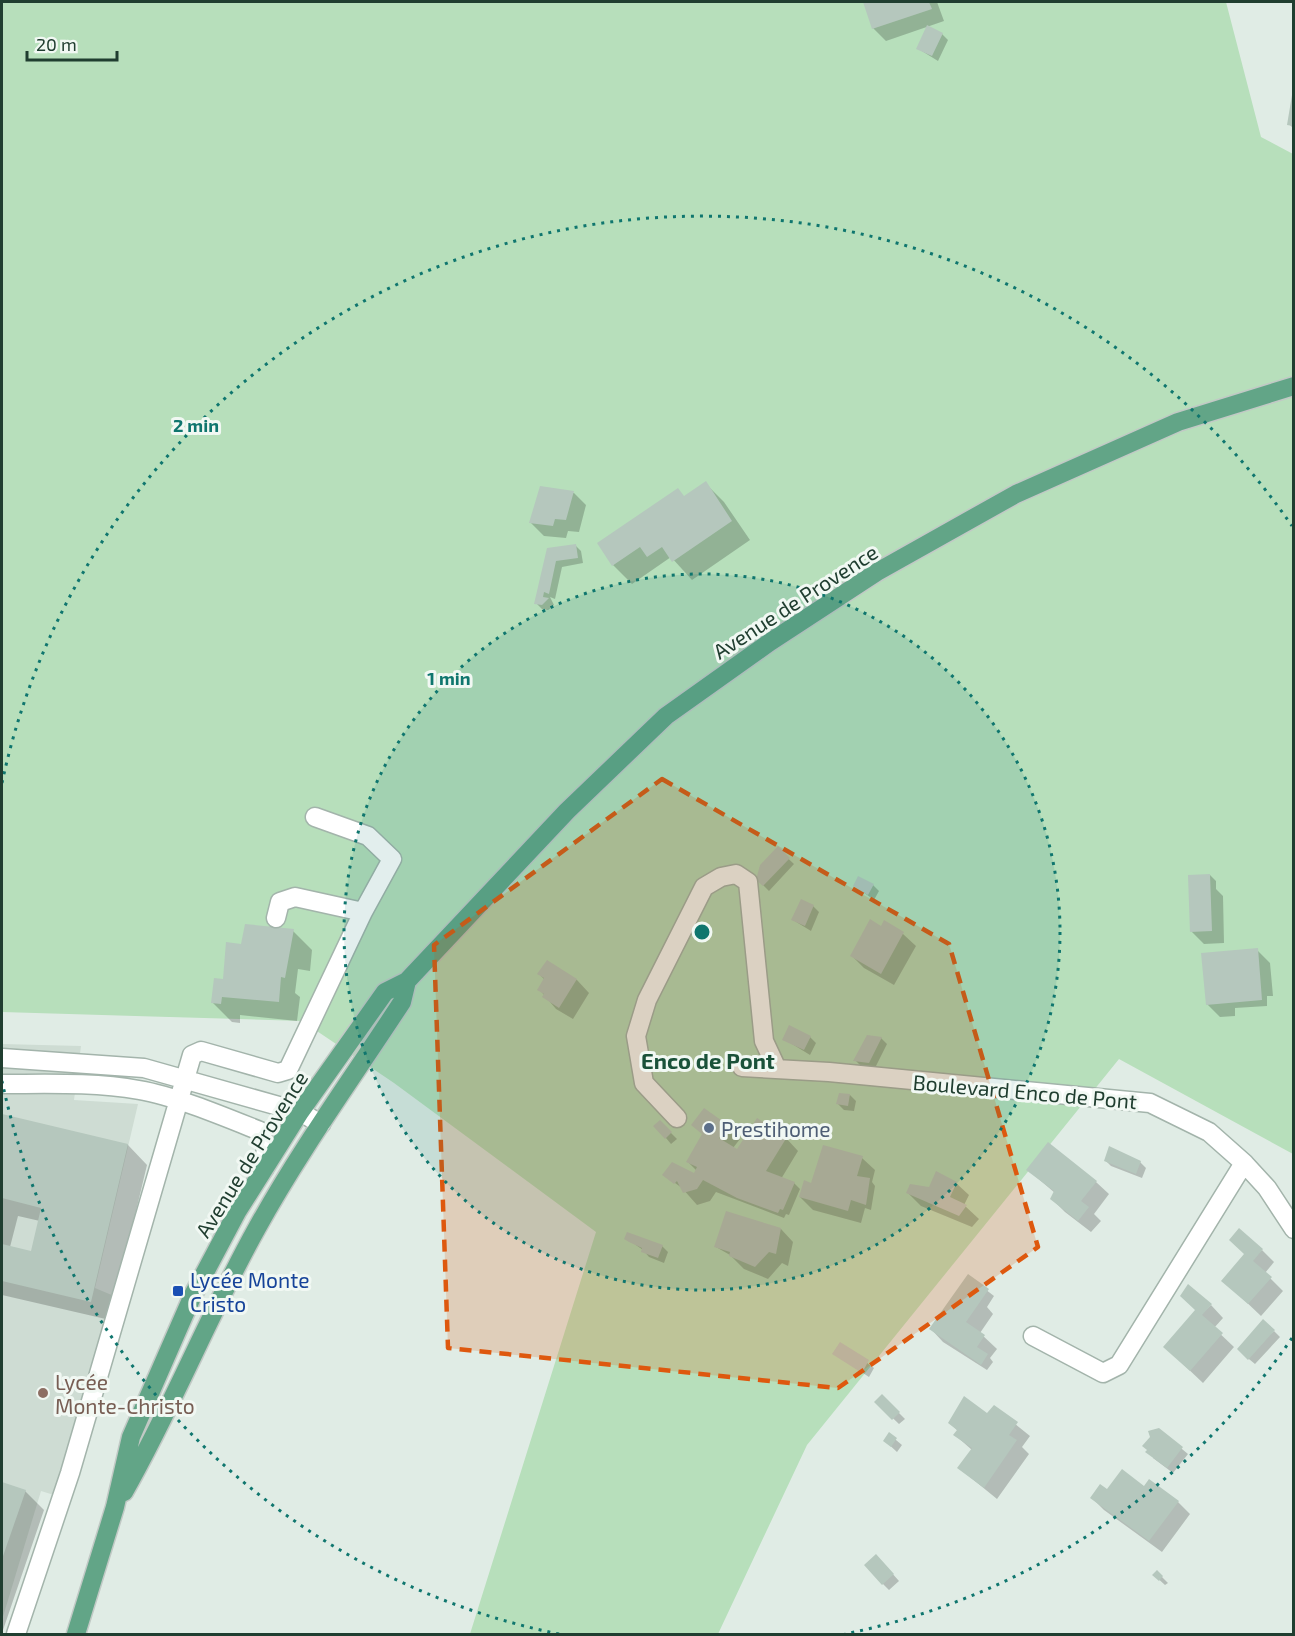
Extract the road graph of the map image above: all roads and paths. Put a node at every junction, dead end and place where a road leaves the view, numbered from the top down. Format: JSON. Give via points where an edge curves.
{"nodes":[{"id":1,"x":1293,"y":386,"type":"edge"},
{"id":2,"x":315,"y":817,"type":"dead end"},
{"id":3,"x":363,"y":912,"type":"junction"},
{"id":4,"x":276,"y":918,"type":"dead end"},
{"id":5,"x":407,"y":981,"type":"junction"},
{"id":6,"x":2,"y":1059,"type":"edge"},
{"id":7,"x":742,"y":1067,"type":"dead end"},
{"id":8,"x":777,"y":1069,"type":"junction"},
{"id":9,"x":185,"y":1079,"type":"junction"},
{"id":10,"x":2,"y":1084,"type":"edge"},
{"id":11,"x":178,"y":1102,"type":"junction"},
{"id":12,"x":300,"y":1112,"type":"junction"},
{"id":13,"x":677,"y":1118,"type":"dead end"},
{"id":14,"x":321,"y":1124,"type":"junction"},
{"id":15,"x":1244,"y":1163,"type":"junction"},
{"id":16,"x":264,"y":1169,"type":"junction"},
{"id":17,"x":1293,"y":1229,"type":"edge"},
{"id":18,"x":1033,"y":1336,"type":"dead end"},
{"id":19,"x":115,"y":1508,"type":"junction"},
{"id":20,"x":16,"y":1635,"type":"edge"},
{"id":21,"x":76,"y":1635,"type":"edge"}],
"edges":[{"from":1,"to":5,"type":"main road","name":"Avenue de Provence","via":[[1178,422],[1016,494],[877,572],[770,642],[666,716],[567,811]]},
{"from":2,"to":3,"type":"street","via":[[368,836],[392,859]]},
{"from":3,"to":4,"type":"street","via":[[294,897],[280,902]]},
{"from":3,"to":9,"type":"street","via":[[288,1070],[278,1073],[201,1051],[192,1055]]},
{"from":5,"to":12,"type":"main road","name":"Avenue de Provence","via":[[385,992]]},
{"from":5,"to":14,"type":"main road","name":"Avenue de Provence","via":[[402,1002]]},
{"from":6,"to":9,"type":"street","via":[[144,1068]]},
{"from":7,"to":8,"type":"street","name":"Boulevard Enco de Pont"},
{"from":8,"to":13,"type":"street","via":[[764,1041],[748,882],[736,874],[721,877],[704,887],[647,1000],[636,1036],[644,1083]]},
{"from":8,"to":15,"type":"street","name":"Boulevard Enco de Pont","via":[[1150,1103],[1209,1132]]},
{"from":9,"to":11,"type":"street"},
{"from":9,"to":12,"type":"street"},
{"from":10,"to":11,"type":"street","via":[[76,1084],[140,1090]]},
{"from":11,"to":16,"type":"street","via":[[260,1131],[266,1146]]},
{"from":11,"to":20,"type":"street","via":[[70,1473]]},
{"from":12,"to":14,"type":"street"},
{"from":12,"to":16,"type":"main road","name":"Avenue de Provence"},
{"from":14,"to":19,"type":"main road","name":"Avenue de Provence","via":[[252,1236],[151,1444]]},
{"from":15,"to":17,"type":"street","name":"Boulevard Enco de Pont","via":[[1267,1188]]},
{"from":15,"to":18,"type":"street","via":[[1119,1365],[1103,1373]]},
{"from":16,"to":19,"type":"main road","name":"Avenue de Provence","via":[[237,1212],[181,1323],[131,1437]]},
{"from":19,"to":21,"type":"main road","name":"Avenue de Provence"}]}
